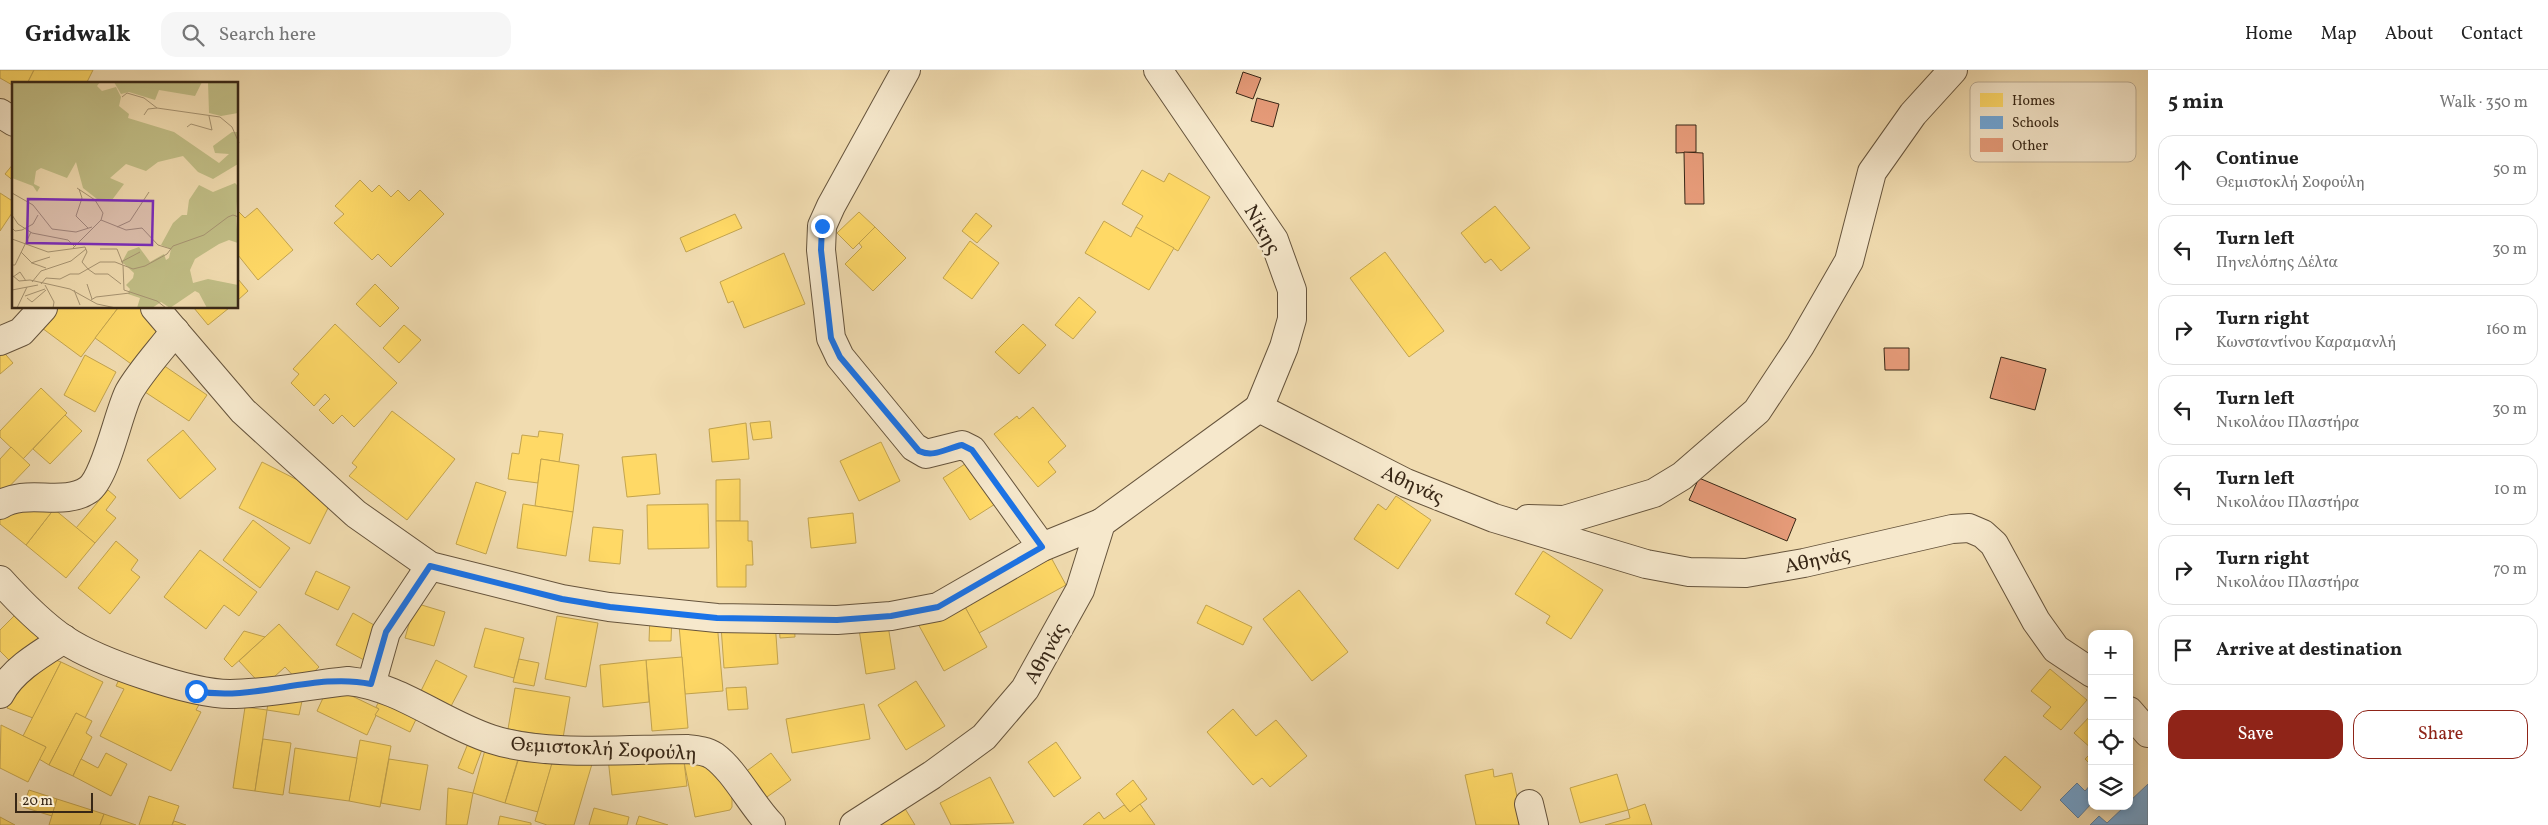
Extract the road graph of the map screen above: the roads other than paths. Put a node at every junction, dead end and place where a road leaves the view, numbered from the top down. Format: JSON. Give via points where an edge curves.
{"nodes":[{"id":1,"x":906,"y":70,"type":"edge"},
{"id":2,"x":1158,"y":70,"type":"edge"},
{"id":3,"x":1953,"y":70,"type":"edge"},
{"id":4,"x":0,"y":113,"type":"edge"},
{"id":5,"x":12,"y":121,"type":"edge"},
{"id":6,"x":42,"y":309,"type":"edge"},
{"id":7,"x":156,"y":309,"type":"edge"},
{"id":8,"x":175,"y":332,"type":"junction"},
{"id":9,"x":0,"y":341,"type":"edge"},
{"id":10,"x":1259,"y":408,"type":"junction"},
{"id":11,"x":0,"y":506,"type":"edge"},
{"id":12,"x":1494,"y":518,"type":"junction"},
{"id":13,"x":1101,"y":523,"type":"junction"},
{"id":14,"x":1042,"y":547,"type":"junction"},
{"id":15,"x":430,"y":566,"type":"junction"},
{"id":16,"x":0,"y":580,"type":"edge"},
{"id":17,"x":64,"y":639,"type":"junction"},
{"id":18,"x":2088,"y":670,"type":"edge"},
{"id":19,"x":371,"y":684,"type":"junction"},
{"id":20,"x":0,"y":694,"type":"edge"},
{"id":21,"x":2133,"y":716,"type":"edge"},
{"id":22,"x":2148,"y":733,"type":"edge"},
{"id":23,"x":772,"y":825,"type":"edge"},
{"id":24,"x":854,"y":825,"type":"edge"}],
"edges":[{"from":1,"to":14,"type":"street","via":[[822,226],[821,250],[831,338],[840,357],[914,447],[926,454],[962,445],[972,450]]},
{"from":2,"to":10,"type":"street","name":"Νίκης","via":[[1274,240],[1292,290],[1292,319]]},
{"from":3,"to":12,"type":"street","via":[[1913,114],[1872,172],[1849,260],[1800,346],[1757,411],[1682,476],[1654,493],[1564,520]]},
{"from":4,"to":5,"type":"street"},
{"from":6,"to":9,"type":"street","via":[[21,332]]},
{"from":7,"to":8,"type":"street"},
{"from":8,"to":11,"type":"street","via":[[129,392],[99,475],[91,488],[80,495],[21,497]]},
{"from":8,"to":15,"type":"street","via":[[243,411],[356,514]]},
{"from":10,"to":12,"type":"street","name":"Αθηνάς","via":[[1406,483]]},
{"from":10,"to":13,"type":"street"},
{"from":12,"to":18,"type":"street","name":"Αθηνάς","via":[[1646,564],[1689,572],[1746,573],[1969,528],[1994,544],[2036,621],[2056,649]]},
{"from":13,"to":14,"type":"street"},
{"from":13,"to":24,"type":"street","name":"Αθηνάς","via":[[1080,590],[1025,689],[984,737]]},
{"from":14,"to":15,"type":"street","via":[[938,607],[891,616],[837,620],[717,618],[610,607],[562,599]]},
{"from":15,"to":19,"type":"street","via":[[386,632]]},
{"from":16,"to":17,"type":"street","name":"Θεμιστοκλή Σοφούλη","via":[[32,613]]},
{"from":17,"to":19,"type":"street","name":"Θεμιστοκλή Σοφούλη","via":[[98,657],[204,692],[248,694],[348,681]]},
{"from":17,"to":20,"type":"street","via":[[36,657]]},
{"from":19,"to":23,"type":"street","name":"Θεμιστοκλή Σοφούλη","via":[[504,743],[554,749],[687,749],[703,752],[713,756],[725,768]]},
{"from":21,"to":22,"type":"street"}]}
